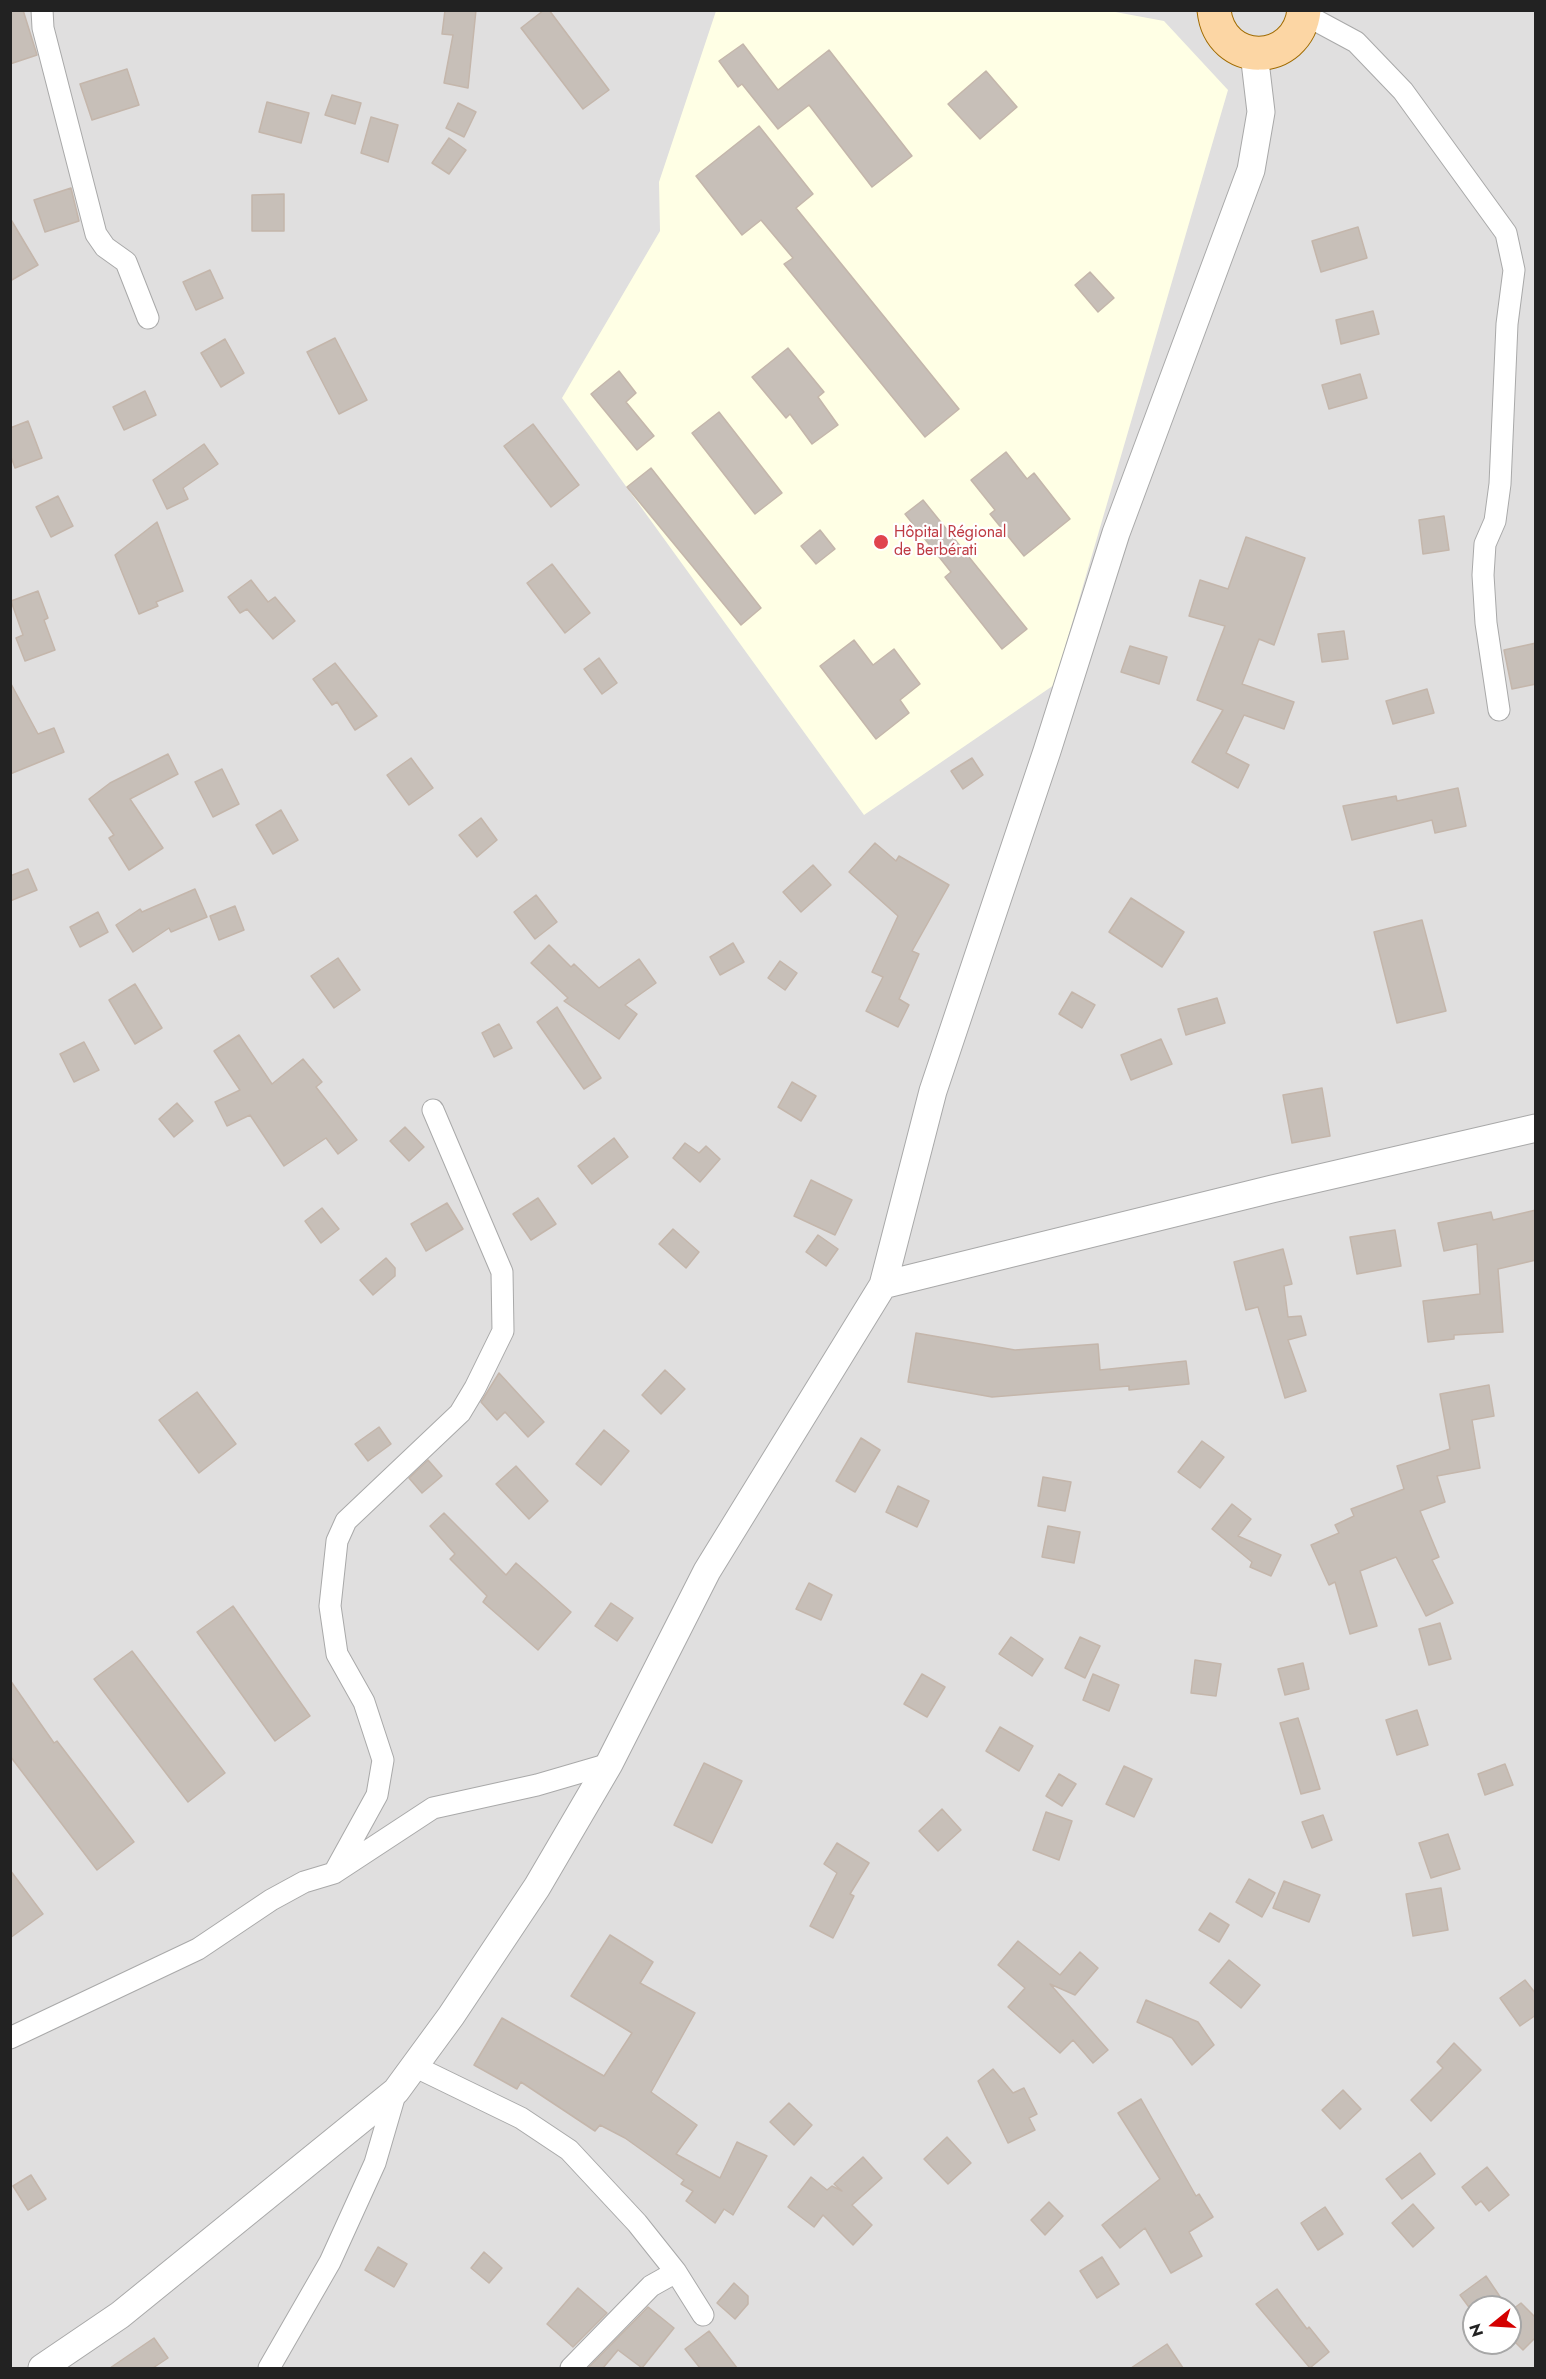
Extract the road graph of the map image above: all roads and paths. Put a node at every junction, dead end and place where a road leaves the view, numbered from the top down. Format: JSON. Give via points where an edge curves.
{"nodes":[{"id":1,"x":42,"y":10,"type":"edge"},
{"id":2,"x":1214,"y":10,"type":"edge"},
{"id":3,"x":1304,"y":12,"type":"edge"},
{"id":4,"x":1254,"y":53,"type":"junction"},
{"id":5,"x":147,"y":318,"type":"dead end"},
{"id":6,"x":1499,"y":710,"type":"dead end"},
{"id":7,"x":433,"y":1110,"type":"dead end"},
{"id":8,"x":1536,"y":1128,"type":"edge"},
{"id":9,"x":883,"y":1285,"type":"junction"},
{"id":10,"x":609,"y":1764,"type":"junction"},
{"id":11,"x":334,"y":1873,"type":"junction"},
{"id":12,"x":10,"y":2038,"type":"edge"},
{"id":13,"x":414,"y":2066,"type":"junction"},
{"id":14,"x":396,"y":2091,"type":"junction"},
{"id":15,"x":676,"y":2272,"type":"junction"},
{"id":16,"x":703,"y":2315,"type":"dead end"},
{"id":17,"x":42,"y":2368,"type":"edge"},
{"id":18,"x":269,"y":2368,"type":"edge"},
{"id":19,"x":571,"y":2368,"type":"edge"}],
"edges":[{"from":1,"to":5,"type":"street","via":[[43,28],[96,234],[105,247],[126,262]]},
{"from":2,"to":4,"type":"main road","via":[[1220,32],[1230,43]]},
{"from":3,"to":4,"type":"main road","via":[[1293,39],[1282,48]]},
{"from":3,"to":6,"type":"street","via":[[1356,42],[1403,91],[1506,233],[1514,270],[1507,324],[1500,484],[1495,521],[1485,544],[1483,575]]},
{"from":4,"to":9,"type":"street","via":[[1261,112],[1251,170],[1116,533],[933,1091]]},
{"from":7,"to":11,"type":"street","via":[[502,1272],[503,1330],[460,1413],[346,1521],[337,1541],[330,1606],[337,1654],[364,1702],[383,1760],[377,1795]]},
{"from":8,"to":9,"type":"street"},
{"from":9,"to":10,"type":"street","via":[[707,1571]]},
{"from":10,"to":11,"type":"street","via":[[433,1808]]},
{"from":10,"to":13,"type":"street","via":[[537,1887]]},
{"from":11,"to":12,"type":"street","via":[[304,1882],[271,1900],[198,1949]]},
{"from":13,"to":14,"type":"street"},
{"from":13,"to":15,"type":"street","via":[[521,2118],[569,2150]]},
{"from":14,"to":17,"type":"street","via":[[120,2315]]},
{"from":14,"to":18,"type":"street","via":[[375,2163],[335,2252]]},
{"from":15,"to":16,"type":"street"},
{"from":15,"to":19,"type":"street","via":[[651,2286]]}]}
